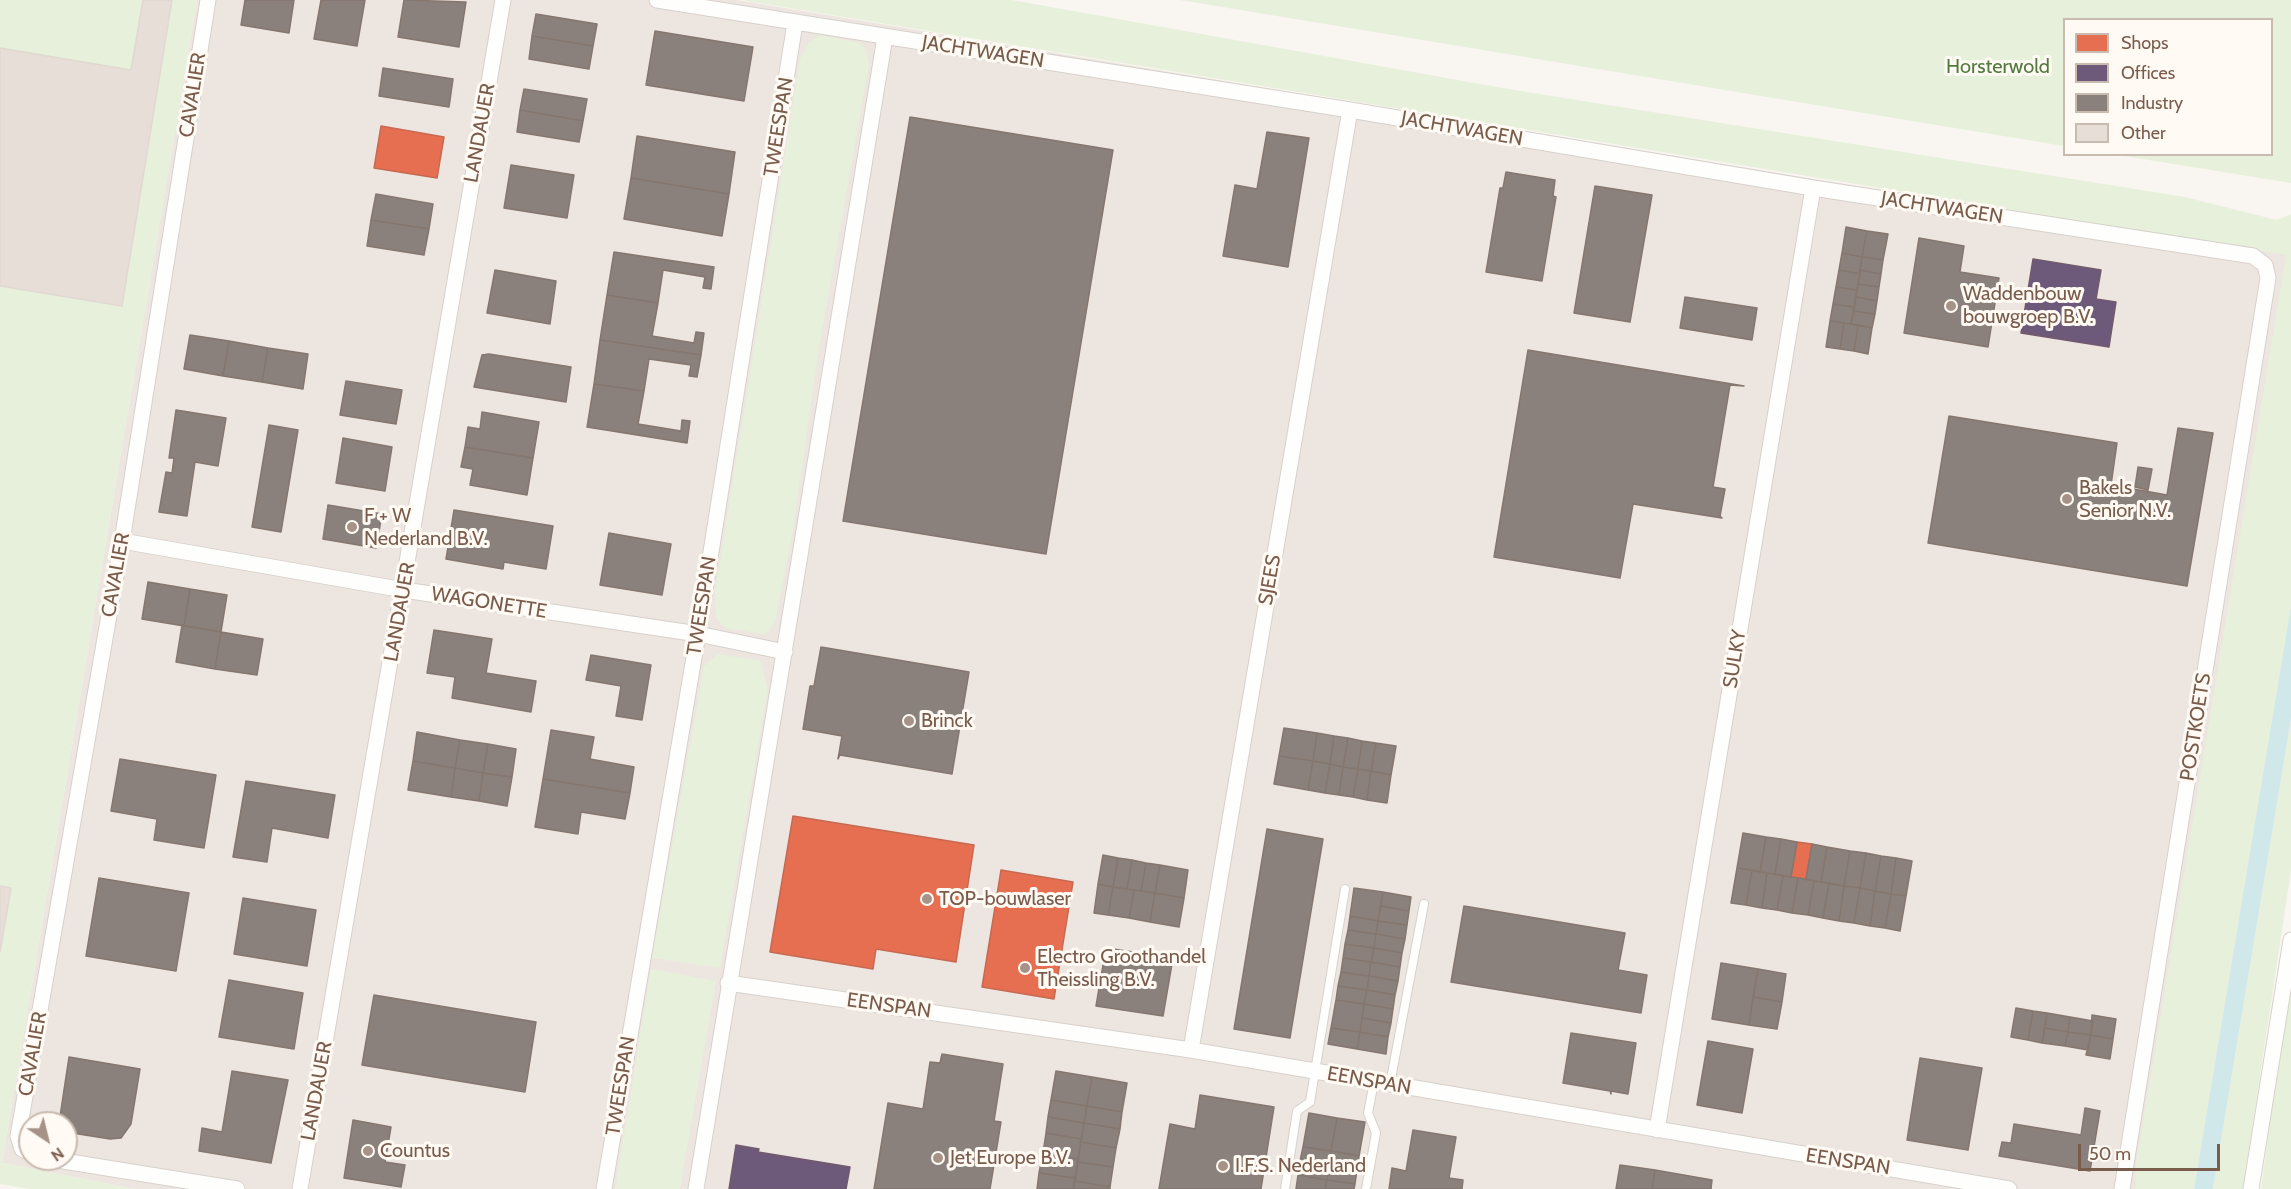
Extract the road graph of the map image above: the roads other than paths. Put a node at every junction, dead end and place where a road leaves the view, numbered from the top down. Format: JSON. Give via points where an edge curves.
{"nodes":[{"id":1,"x":208,"y":0,"type":"edge"},
{"id":2,"x":503,"y":0,"type":"edge"},
{"id":3,"x":657,"y":0,"type":"edge"},
{"id":4,"x":795,"y":23,"type":"junction"},
{"id":5,"x":885,"y":37,"type":"junction"},
{"id":6,"x":1350,"y":110,"type":"junction"},
{"id":7,"x":1813,"y":188,"type":"junction"},
{"id":8,"x":2265,"y":265,"type":"joint"},
{"id":9,"x":122,"y":541,"type":"junction"},
{"id":10,"x":404,"y":590,"type":"junction"},
{"id":11,"x":698,"y":634,"type":"junction"},
{"id":12,"x":785,"y":652,"type":"junction"},
{"id":13,"x":1345,"y":889,"type":"dead end"},
{"id":14,"x":1424,"y":904,"type":"dead end"},
{"id":15,"x":2291,"y":940,"type":"edge"},
{"id":16,"x":728,"y":983,"type":"junction"},
{"id":17,"x":1191,"y":1050,"type":"junction"},
{"id":18,"x":1315,"y":1071,"type":"junction"},
{"id":19,"x":1374,"y":1082,"type":"junction"},
{"id":20,"x":1390,"y":1084,"type":"junction"},
{"id":21,"x":22,"y":1111,"type":"edge"},
{"id":22,"x":1657,"y":1130,"type":"junction"},
{"id":23,"x":78,"y":1163,"type":"edge"},
{"id":24,"x":237,"y":1189,"type":"edge"},
{"id":25,"x":300,"y":1189,"type":"edge"},
{"id":26,"x":604,"y":1189,"type":"edge"},
{"id":27,"x":696,"y":1189,"type":"edge"},
{"id":28,"x":1285,"y":1189,"type":"edge"},
{"id":29,"x":1366,"y":1189,"type":"edge"},
{"id":30,"x":2008,"y":1189,"type":"edge"},
{"id":31,"x":2122,"y":1189,"type":"edge"},
{"id":32,"x":2251,"y":1189,"type":"edge"}],
"edges":[{"from":1,"to":9,"type":"street","name":"CAVALIER"},
{"from":2,"to":10,"type":"street","name":"LANDAUER"},
{"from":3,"to":4,"type":"street","name":"JACHTWAGEN"},
{"from":4,"to":5,"type":"street","name":"JACHTWAGEN"},
{"from":4,"to":11,"type":"street","name":"TWEESPAN"},
{"from":5,"to":6,"type":"street","name":"JACHTWAGEN"},
{"from":5,"to":12,"type":"street"},
{"from":6,"to":7,"type":"street","name":"JACHTWAGEN"},
{"from":6,"to":17,"type":"street","name":"SJEES"},
{"from":7,"to":8,"type":"street","name":"JACHTWAGEN","via":[[2253,256]]},
{"from":7,"to":22,"type":"street","name":"SULKY"},
{"from":8,"to":31,"type":"street","name":"POSTKOETS","via":[[2268,279]]},
{"from":9,"to":10,"type":"street","name":"WAGONETTE"},
{"from":9,"to":21,"type":"street","name":"CAVALIER"},
{"from":10,"to":11,"type":"street","name":"WAGONETTE"},
{"from":10,"to":25,"type":"street","name":"LANDAUER"},
{"from":11,"to":12,"type":"street","name":"WAGONETTE"},
{"from":11,"to":26,"type":"street","name":"TWEESPAN"},
{"from":12,"to":16,"type":"street"},
{"from":13,"to":18,"type":"lane"},
{"from":14,"to":20,"type":"lane"},
{"from":15,"to":32,"type":"street"},
{"from":16,"to":17,"type":"street","name":"EENSPAN"},
{"from":16,"to":27,"type":"street"},
{"from":17,"to":18,"type":"street","name":"EENSPAN"},
{"from":18,"to":19,"type":"street","name":"EENSPAN"},
{"from":18,"to":28,"type":"lane","via":[[1310,1102],[1297,1111]]},
{"from":19,"to":20,"type":"street","name":"EENSPAN"},
{"from":19,"to":29,"type":"lane","via":[[1368,1113],[1376,1133]]},
{"from":20,"to":22,"type":"street","name":"EENSPAN"},
{"from":22,"to":30,"type":"street","name":"EENSPAN"},
{"from":23,"to":24,"type":"street"}]}
